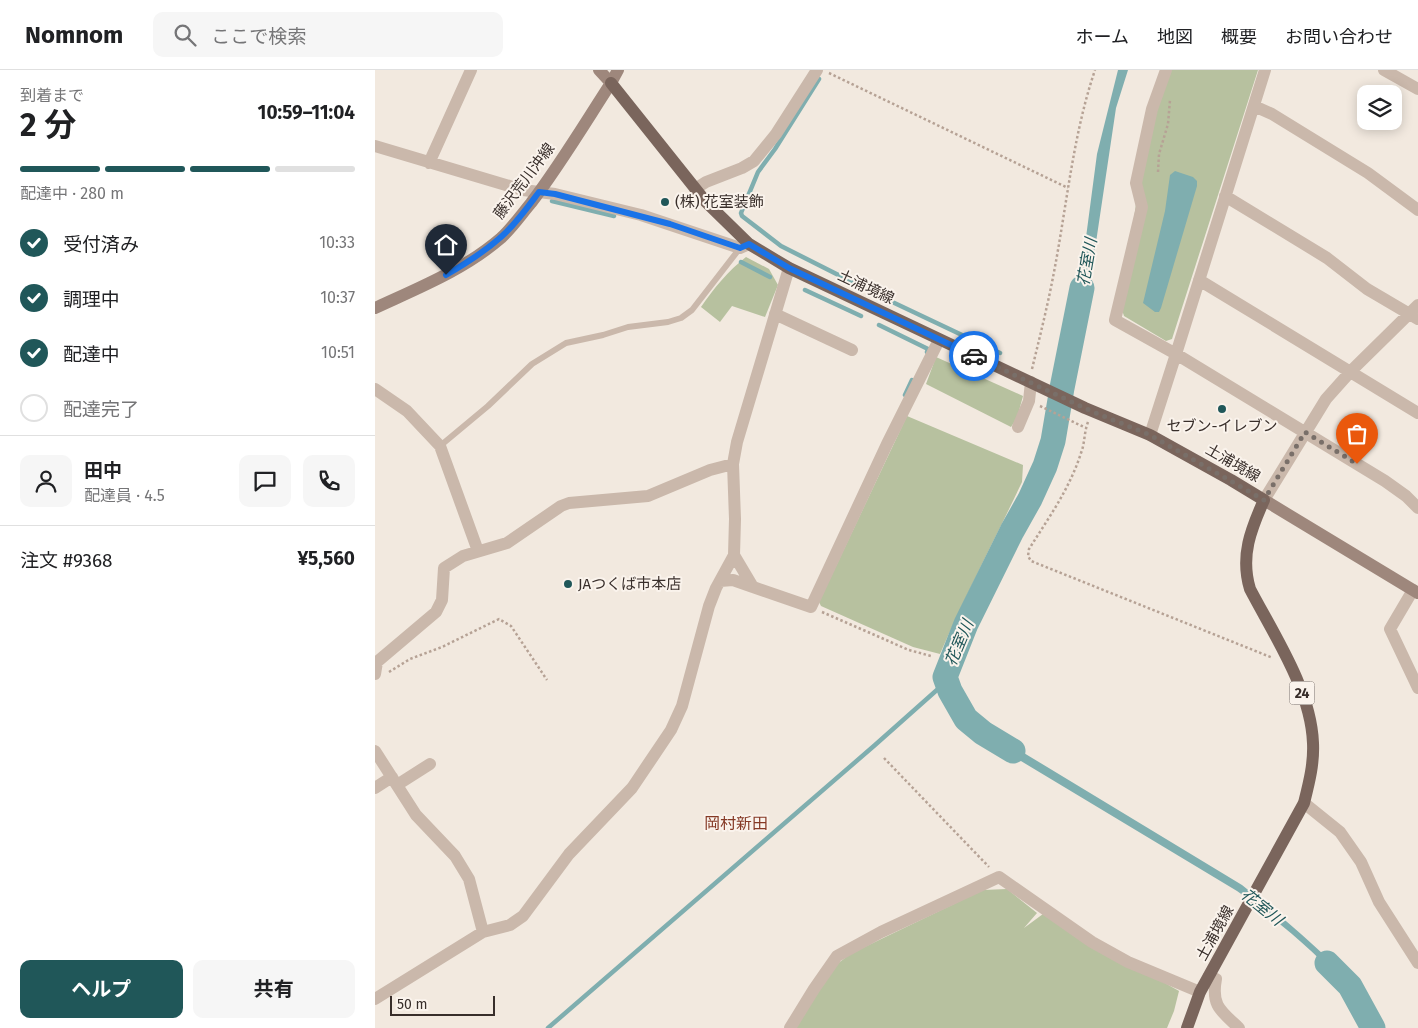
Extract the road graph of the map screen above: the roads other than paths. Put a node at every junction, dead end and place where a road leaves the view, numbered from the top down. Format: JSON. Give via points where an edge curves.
{"nodes":[{"id":1,"x":471,"y":70,"type":"edge"},
{"id":2,"x":599,"y":70,"type":"edge"},
{"id":3,"x":617,"y":70,"type":"edge"},
{"id":4,"x":817,"y":70,"type":"edge"},
{"id":5,"x":1167,"y":70,"type":"edge"},
{"id":6,"x":1265,"y":70,"type":"edge"},
{"id":7,"x":1384,"y":70,"type":"edge"},
{"id":8,"x":611,"y":83,"type":"junction"},
{"id":9,"x":1418,"y":89,"type":"edge"},
{"id":10,"x":1254,"y":106,"type":"junction"},
{"id":11,"x":375,"y":146,"type":"edge"},
{"id":12,"x":429,"y":162,"type":"junction"},
{"id":13,"x":695,"y":190,"type":"junction"},
{"id":14,"x":539,"y":192,"type":"junction"},
{"id":15,"x":1225,"y":196,"type":"junction"},
{"id":16,"x":1418,"y":210,"type":"edge"},
{"id":17,"x":744,"y":246,"type":"junction"},
{"id":18,"x":789,"y":268,"type":"junction"},
{"id":19,"x":1199,"y":280,"type":"junction"},
{"id":20,"x":375,"y":308,"type":"edge"},
{"id":21,"x":1415,"y":313,"type":"edge"},
{"id":22,"x":775,"y":314,"type":"junction"},
{"id":23,"x":939,"y":340,"type":"junction"},
{"id":24,"x":852,"y":350,"type":"dead end"},
{"id":25,"x":1175,"y":354,"type":"junction"},
{"id":26,"x":1351,"y":371,"type":"junction"},
{"id":27,"x":1035,"y":384,"type":"junction"},
{"id":28,"x":375,"y":389,"type":"edge"},
{"id":29,"x":1418,"y":413,"type":"edge"},
{"id":30,"x":1019,"y":427,"type":"dead end"},
{"id":31,"x":1305,"y":432,"type":"junction"},
{"id":32,"x":1150,"y":435,"type":"junction"},
{"id":33,"x":440,"y":446,"type":"junction"},
{"id":34,"x":733,"y":464,"type":"junction"},
{"id":35,"x":1264,"y":500,"type":"junction"},
{"id":36,"x":1418,"y":508,"type":"edge"},
{"id":37,"x":478,"y":550,"type":"junction"},
{"id":38,"x":734,"y":555,"type":"junction"},
{"id":39,"x":720,"y":580,"type":"junction"},
{"id":40,"x":753,"y":587,"type":"junction"},
{"id":41,"x":1416,"y":592,"type":"edge"},
{"id":42,"x":378,"y":674,"type":"edge"},
{"id":43,"x":1418,"y":688,"type":"edge"},
{"id":44,"x":375,"y":751,"type":"edge"},
{"id":45,"x":430,"y":764,"type":"dead end"},
{"id":46,"x":394,"y":781,"type":"junction"},
{"id":47,"x":375,"y":788,"type":"edge"},
{"id":48,"x":1304,"y":803,"type":"junction"},
{"id":49,"x":483,"y":932,"type":"junction"},
{"id":50,"x":1418,"y":963,"type":"edge"},
{"id":51,"x":1209,"y":976,"type":"junction"},
{"id":52,"x":1200,"y":992,"type":"junction"},
{"id":53,"x":375,"y":999,"type":"edge"},
{"id":54,"x":790,"y":1028,"type":"edge"},
{"id":55,"x":1187,"y":1028,"type":"edge"},
{"id":56,"x":1239,"y":1028,"type":"edge"}],
"edges":[{"from":1,"to":12,"type":"street"},
{"from":2,"to":8,"type":"main road"},
{"from":3,"to":8,"type":"main road","name":"藤沢荒川沖線"},
{"from":4,"to":13,"type":"street","via":[[776,134],[754,161]]},
{"from":5,"to":25,"type":"street","via":[[1152,109],[1136,184],[1141,208],[1115,320]]},
{"from":6,"to":10,"type":"street"},
{"from":7,"to":9,"type":"street"},
{"from":8,"to":13,"type":"main road","name":"土浦境線"},
{"from":8,"to":14,"type":"main road","name":"藤沢荒川沖線"},
{"from":10,"to":15,"type":"street"},
{"from":10,"to":16,"type":"street","via":[[1368,173]]},
{"from":11,"to":12,"type":"street"},
{"from":12,"to":14,"type":"street"},
{"from":13,"to":17,"type":"main road","name":"土浦境線"},
{"from":14,"to":17,"type":"street","via":[[641,215]]},
{"from":14,"to":20,"type":"main road","name":"藤沢荒川沖線","via":[[514,225],[488,248],[446,275]]},
{"from":15,"to":19,"type":"street"},
{"from":15,"to":21,"type":"street","via":[[1327,258],[1367,288]]},
{"from":17,"to":18,"type":"main road","name":"土浦境線"},
{"from":17,"to":33,"type":"lane","via":[[692,310],[681,318],[566,343],[532,364]]},
{"from":18,"to":22,"type":"street"},
{"from":18,"to":23,"type":"main road","name":"土浦境線"},
{"from":19,"to":25,"type":"street"},
{"from":19,"to":26,"type":"street"},
{"from":21,"to":26,"type":"street"},
{"from":22,"to":24,"type":"street"},
{"from":22,"to":34,"type":"street"},
{"from":23,"to":27,"type":"main road","name":"土浦境線"},
{"from":23,"to":40,"type":"street","via":[[811,607]]},
{"from":25,"to":31,"type":"street"},
{"from":25,"to":32,"type":"street"},
{"from":26,"to":29,"type":"street"},
{"from":26,"to":31,"type":"street","via":[[1326,399]]},
{"from":27,"to":30,"type":"street"},
{"from":27,"to":32,"type":"main road","name":"土浦境線"},
{"from":28,"to":33,"type":"street","via":[[407,411]]},
{"from":31,"to":35,"type":"street"},
{"from":31,"to":36,"type":"street","via":[[1385,481]]},
{"from":32,"to":35,"type":"main road","name":"土浦境線"},
{"from":33,"to":37,"type":"street"},
{"from":34,"to":37,"type":"street","via":[[648,496],[569,503],[507,543]]},
{"from":34,"to":38,"type":"street"},
{"from":35,"to":41,"type":"main road"},
{"from":35,"to":48,"type":"main road","name":"土浦境線","number":"24","via":[[1247,545],[1246,577],[1307,709],[1313,742],[1311,775]]},
{"from":37,"to":42,"type":"street","via":[[444,568],[442,600],[436,612],[377,662]]},
{"from":38,"to":39,"type":"street"},
{"from":38,"to":40,"type":"street"},
{"from":39,"to":40,"type":"street","via":[[733,580]]},
{"from":39,"to":49,"type":"street","via":[[709,606],[682,706],[671,730],[632,788],[569,854],[523,916],[510,924]]},
{"from":41,"to":43,"type":"street","via":[[1390,629]]},
{"from":44,"to":46,"type":"street"},
{"from":45,"to":46,"type":"street"},
{"from":46,"to":47,"type":"street"},
{"from":46,"to":49,"type":"street","via":[[416,815],[455,856],[469,879]]},
{"from":48,"to":50,"type":"street","via":[[1340,832],[1361,862],[1379,902]]},
{"from":48,"to":51,"type":"main road","name":"土浦境線","number":"24"},
{"from":49,"to":53,"type":"street"},
{"from":51,"to":52,"type":"main road","name":"土浦境線","number":"24"},
{"from":51,"to":56,"type":"street","via":[[1216,979],[1214,999],[1219,1009]]},
{"from":52,"to":54,"type":"street","via":[[1128,962],[1092,942],[999,877],[837,956]]},
{"from":52,"to":55,"type":"main road","name":"土浦境線","number":"24"}]}
